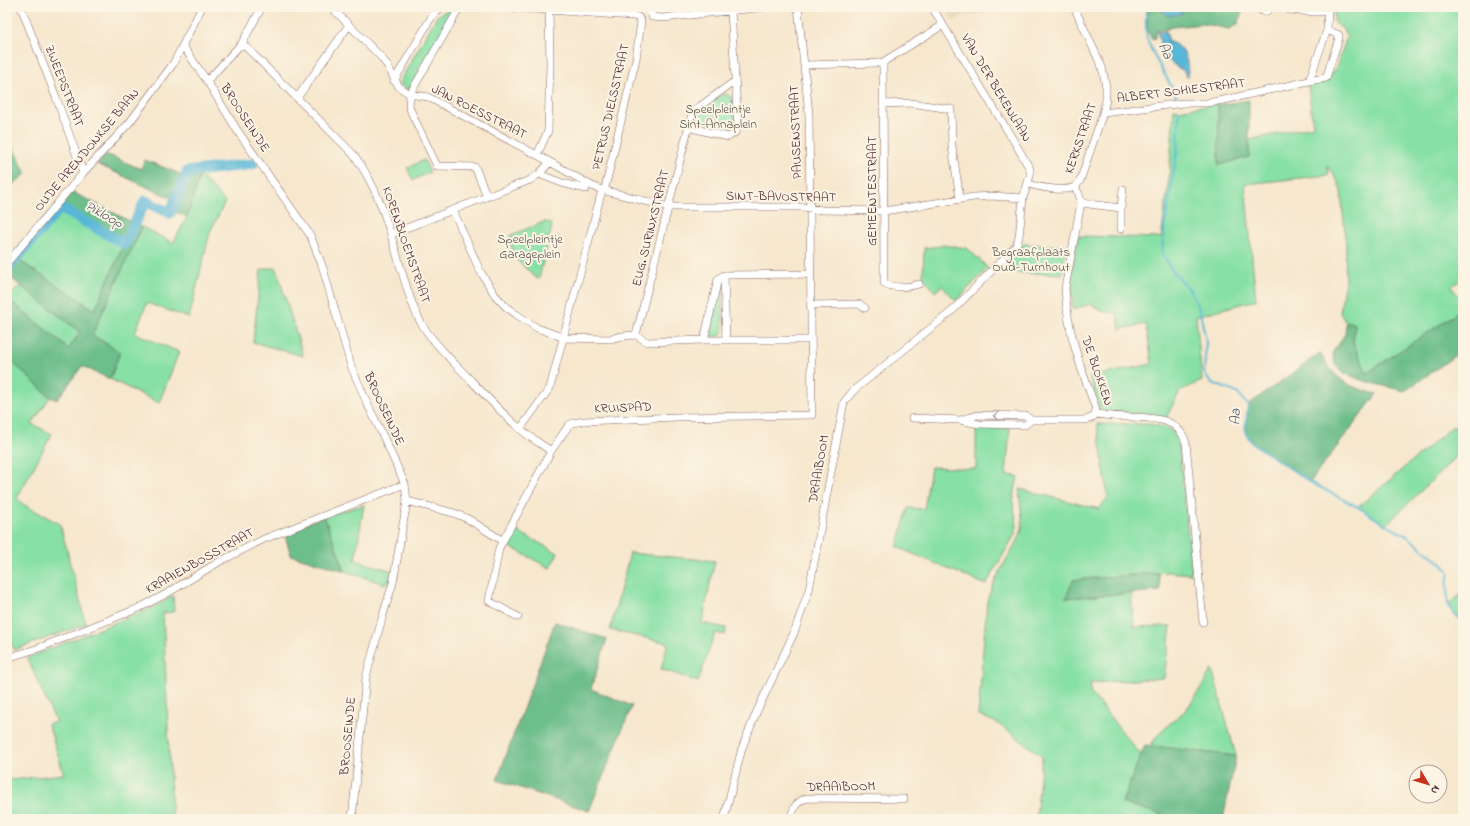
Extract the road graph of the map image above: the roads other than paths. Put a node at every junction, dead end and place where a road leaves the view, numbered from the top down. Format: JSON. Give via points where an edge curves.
{"nodes":[{"id":1,"x":21,"y":7,"type":"edge"},
{"id":2,"x":202,"y":7,"type":"edge"},
{"id":3,"x":262,"y":7,"type":"edge"},
{"id":4,"x":331,"y":7,"type":"edge"},
{"id":5,"x":442,"y":7,"type":"edge"},
{"id":6,"x":460,"y":7,"type":"edge"},
{"id":7,"x":506,"y":7,"type":"edge"},
{"id":8,"x":650,"y":7,"type":"edge"},
{"id":9,"x":764,"y":7,"type":"edge"},
{"id":10,"x":798,"y":7,"type":"edge"},
{"id":11,"x":932,"y":7,"type":"edge"},
{"id":12,"x":1074,"y":7,"type":"edge"},
{"id":13,"x":1259,"y":7,"type":"edge"},
{"id":14,"x":1271,"y":7,"type":"edge"},
{"id":15,"x":1280,"y":7,"type":"edge"},
{"id":16,"x":549,"y":8,"type":"edge"},
{"id":17,"x":1328,"y":9,"type":"edge"},
{"id":18,"x":731,"y":11,"type":"junction"},
{"id":19,"x":349,"y":25,"type":"junction"},
{"id":20,"x":943,"y":25,"type":"junction"},
{"id":21,"x":1326,"y":30,"type":"junction"},
{"id":22,"x":242,"y":43,"type":"junction"},
{"id":23,"x":184,"y":46,"type":"junction"},
{"id":24,"x":883,"y":62,"type":"junction"},
{"id":25,"x":805,"y":65,"type":"junction"},
{"id":26,"x":394,"y":81,"type":"junction"},
{"id":27,"x":735,"y":81,"type":"junction"},
{"id":28,"x":1309,"y":81,"type":"junction"},
{"id":29,"x":207,"y":82,"type":"junction"},
{"id":30,"x":410,"y":94,"type":"junction"},
{"id":31,"x":297,"y":98,"type":"junction"},
{"id":32,"x":883,"y":104,"type":"junction"},
{"id":33,"x":1103,"y":113,"type":"junction"},
{"id":34,"x":688,"y":127,"type":"junction"},
{"id":35,"x":537,"y":155,"type":"junction"},
{"id":36,"x":550,"y":162,"type":"junction"},
{"id":37,"x":83,"y":173,"type":"junction"},
{"id":38,"x":539,"y":174,"type":"junction"},
{"id":39,"x":1028,"y":184,"type":"junction"},
{"id":40,"x":1075,"y":187,"type":"junction"},
{"id":41,"x":586,"y":189,"type":"dead end"},
{"id":42,"x":1123,"y":189,"type":"dead end"},
{"id":43,"x":602,"y":190,"type":"junction"},
{"id":44,"x":488,"y":196,"type":"junction"},
{"id":45,"x":1023,"y":198,"type":"junction"},
{"id":46,"x":960,"y":199,"type":"junction"},
{"id":47,"x":1080,"y":203,"type":"junction"},
{"id":48,"x":669,"y":207,"type":"junction"},
{"id":49,"x":1121,"y":208,"type":"junction"},
{"id":50,"x":810,"y":209,"type":"junction"},
{"id":51,"x":453,"y":210,"type":"junction"},
{"id":52,"x":884,"y":210,"type":"junction"},
{"id":53,"x":1121,"y":228,"type":"dead end"},
{"id":54,"x":392,"y":234,"type":"junction"},
{"id":55,"x":7,"y":262,"type":"edge"},
{"id":56,"x":810,"y":274,"type":"junction"},
{"id":57,"x":724,"y":275,"type":"junction"},
{"id":58,"x":919,"y":284,"type":"dead end"},
{"id":59,"x":810,"y":305,"type":"junction"},
{"id":60,"x":865,"y":308,"type":"dead end"},
{"id":61,"x":636,"y":335,"type":"junction"},
{"id":62,"x":564,"y":338,"type":"junction"},
{"id":63,"x":704,"y":340,"type":"junction"},
{"id":64,"x":726,"y":340,"type":"junction"},
{"id":65,"x":810,"y":340,"type":"junction"},
{"id":66,"x":1096,"y":414,"type":"junction"},
{"id":67,"x":812,"y":415,"type":"joint"},
{"id":68,"x":912,"y":418,"type":"dead end"},
{"id":69,"x":520,"y":429,"type":"junction"},
{"id":70,"x":551,"y":451,"type":"junction"},
{"id":71,"x":405,"y":484,"type":"junction"},
{"id":72,"x":407,"y":501,"type":"junction"},
{"id":73,"x":503,"y":541,"type":"junction"},
{"id":74,"x":518,"y":617,"type":"dead end"},
{"id":75,"x":1203,"y":622,"type":"dead end"},
{"id":76,"x":7,"y":658,"type":"edge"},
{"id":77,"x":904,"y":799,"type":"dead end"},
{"id":78,"x":352,"y":819,"type":"edge"},
{"id":79,"x":724,"y":819,"type":"edge"},
{"id":80,"x":790,"y":819,"type":"edge"}],
"edges":[{"from":1,"to":37,"type":"street","name":"ZWEEPSTRAAT"},
{"from":2,"to":23,"type":"street","name":"OUDE ARENDONKSE BAAN"},
{"from":3,"to":22,"type":"street"},
{"from":4,"to":19,"type":"street"},
{"from":5,"to":26,"type":"street","via":[[432,16]]},
{"from":6,"to":30,"type":"street"},
{"from":7,"to":16,"type":"street"},
{"from":8,"to":18,"type":"street","via":[[652,17],[662,18]]},
{"from":9,"to":18,"type":"street"},
{"from":10,"to":25,"type":"street","name":"PAUSENSTRAAT"},
{"from":11,"to":20,"type":"street","name":"VAN DER BEKENLAAN"},
{"from":12,"to":33,"type":"street","name":"KERKSTRAAT","via":[[1105,76],[1106,100]]},
{"from":13,"to":14,"type":"street","via":[[1264,12]]},
{"from":15,"to":17,"type":"street","via":[[1315,12]]},
{"from":16,"to":35,"type":"street","via":[[548,131]]},
{"from":16,"to":43,"type":"street","name":"PETRUS DIELSSTRAAT","via":[[638,17],[641,21],[636,59],[605,188]]},
{"from":17,"to":21,"type":"street"},
{"from":18,"to":27,"type":"street"},
{"from":19,"to":26,"type":"street","via":[[380,56]]},
{"from":19,"to":31,"type":"street"},
{"from":20,"to":24,"type":"street"},
{"from":20,"to":39,"type":"street","name":"VAN DER BEKENLAAN","via":[[1016,143],[1030,170]]},
{"from":21,"to":28,"type":"street"},
{"from":21,"to":28,"type":"street","name":"ALBERT SOHIESTRAAT","via":[[1339,35],[1326,78]]},
{"from":22,"to":29,"type":"street"},
{"from":22,"to":31,"type":"street","name":"KORENBLOEMSTRAAT"},
{"from":23,"to":29,"type":"street","name":"BROOSEINDE"},
{"from":23,"to":37,"type":"street","name":"OUDE ARENDONKSE BAAN","via":[[130,122]]},
{"from":24,"to":25,"type":"street"},
{"from":24,"to":32,"type":"street","name":"GEMEENTESTRAAT"},
{"from":25,"to":50,"type":"street","name":"PAUSENSTRAAT","via":[[809,114]]},
{"from":26,"to":30,"type":"street","via":[[398,87]]},
{"from":27,"to":34,"type":"street","name":"EUG. SURINXSTRAAT","via":[[696,110]]},
{"from":27,"to":34,"type":"street","via":[[738,126],[734,135],[723,137]]},
{"from":28,"to":33,"type":"street","name":"ALBERT SOHIESTRAAT","via":[[1224,100],[1184,102]]},
{"from":29,"to":71,"type":"street","name":"BROOSEINDE","via":[[236,130],[310,235],[322,265],[351,366]]},
{"from":30,"to":35,"type":"street","name":"JAN ROESSTRAAT","via":[[428,97]]},
{"from":30,"to":44,"type":"street","via":[[409,106],[437,166],[475,167]]},
{"from":31,"to":54,"type":"street","name":"KORENBLOEMSTRAAT","via":[[362,165],[370,178]]},
{"from":32,"to":46,"type":"street","via":[[910,103],[951,109],[952,146]]},
{"from":32,"to":52,"type":"street","name":"GEMEENTESTRAAT"},
{"from":33,"to":40,"type":"street","name":"KERKSTRAAT","via":[[1080,181]]},
{"from":34,"to":48,"type":"street","name":"EUG. SURINXSTRAAT"},
{"from":35,"to":36,"type":"street","name":"JAN ROESSTRAAT"},
{"from":36,"to":38,"type":"street"},
{"from":36,"to":43,"type":"street","name":"SINT-BAVOSTRAAT"},
{"from":37,"to":55,"type":"street","name":"OUDE ARENDONKSE BAAN"},
{"from":38,"to":41,"type":"street"},
{"from":38,"to":44,"type":"street"},
{"from":39,"to":40,"type":"street","name":"KERKSTRAAT","via":[[1068,189]]},
{"from":39,"to":45,"type":"street","name":"DRAAIBOOM"},
{"from":40,"to":47,"type":"street","name":"KERKSTRAAT"},
{"from":42,"to":49,"type":"street"},
{"from":43,"to":48,"type":"street","name":"SINT-BAVOSTRAAT"},
{"from":43,"to":62,"type":"street","name":"PETRUS DIELSSTRAAT"},
{"from":44,"to":51,"type":"street"},
{"from":45,"to":46,"type":"street","name":"SINT-BAVOSTRAAT","via":[[991,196]]},
{"from":45,"to":79,"type":"street","name":"DRAAIBOOM","via":[[1016,246],[951,312],[854,390],[844,402],[809,590],[794,633],[742,748]]},
{"from":46,"to":52,"type":"street","name":"SINT-BAVOSTRAAT"},
{"from":47,"to":49,"type":"street"},
{"from":47,"to":66,"type":"street","name":"DE BLOKKEN","via":[[1065,288],[1066,302],[1076,354]]},
{"from":48,"to":50,"type":"street","name":"SINT-BAVOSTRAAT"},
{"from":48,"to":61,"type":"street","name":"EUG. SURINXSTRAAT"},
{"from":49,"to":53,"type":"street"},
{"from":50,"to":52,"type":"street","name":"SINT-BAVOSTRAAT"},
{"from":50,"to":56,"type":"street","name":"PAUSENSTRAAT"},
{"from":51,"to":54,"type":"street"},
{"from":51,"to":62,"type":"street","via":[[480,271],[495,295],[525,321]]},
{"from":52,"to":58,"type":"street","name":"GEMEENTESTRAAT","via":[[884,283],[912,287]]},
{"from":54,"to":69,"type":"street","name":"KORENBLOEMSTRAAT","via":[[414,310],[422,325],[466,376]]},
{"from":56,"to":57,"type":"street"},
{"from":56,"to":59,"type":"street","name":"PAUSENSTRAAT"},
{"from":57,"to":63,"type":"street","via":[[718,279]]},
{"from":57,"to":64,"type":"street"},
{"from":59,"to":60,"type":"street","via":[[859,304]]},
{"from":59,"to":65,"type":"street","name":"PAUSENSTRAAT"},
{"from":61,"to":62,"type":"street","via":[[610,339]]},
{"from":61,"to":63,"type":"street","via":[[647,342]]},
{"from":62,"to":69,"type":"street","name":"PETRUS DIELSSTRAAT","via":[[550,388]]},
{"from":63,"to":64,"type":"street"},
{"from":64,"to":65,"type":"street"},
{"from":65,"to":67,"type":"street","name":"PAUSENSTRAAT"},
{"from":66,"to":68,"type":"street","via":[[1084,420],[1031,420],[1026,416],[978,415],[960,420]]},
{"from":66,"to":75,"type":"street","name":"DE BLOKKEN","via":[[1159,419],[1170,423],[1183,435],[1186,443]]},
{"from":67,"to":70,"type":"street","name":"KRUISPAD","via":[[676,417],[573,423]]},
{"from":69,"to":70,"type":"street","name":"KORENBLOEMSTRAAT"},
{"from":70,"to":73,"type":"street","name":"KRUISPAD"},
{"from":71,"to":72,"type":"street","name":"BROOSEINDE"},
{"from":71,"to":76,"type":"street","name":"KRAAIENBOSSTRAAT","via":[[264,539],[139,608]]},
{"from":72,"to":73,"type":"street","via":[[454,513]]},
{"from":72,"to":78,"type":"street","name":"BROOSEINDE","via":[[393,583],[366,678]]},
{"from":73,"to":74,"type":"street","name":"KRUISPAD","via":[[489,601]]},
{"from":77,"to":80,"type":"street","name":"DRAAIBOOM","via":[[807,798],[799,801],[794,807]]}]}
